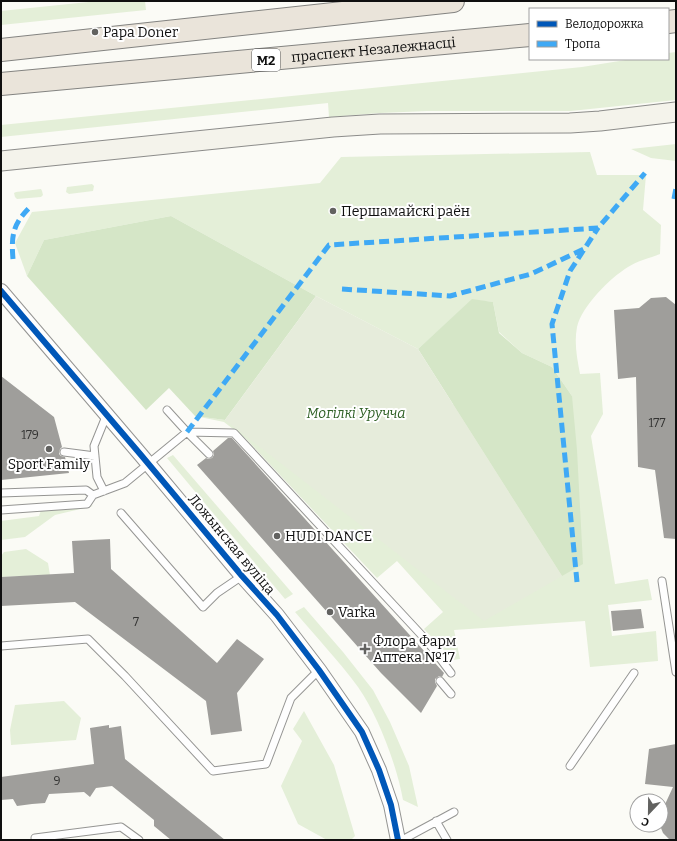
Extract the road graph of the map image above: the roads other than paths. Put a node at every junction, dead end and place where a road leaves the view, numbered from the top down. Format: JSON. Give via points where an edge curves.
{"nodes":[{"id":1,"x":453,"y":1,"type":"edge"},
{"id":2,"x":529,"y":35,"type":"edge"},
{"id":3,"x":1,"y":50,"type":"edge"},
{"id":4,"x":1,"y":84,"type":"edge"},
{"id":5,"x":676,"y":112,"type":"edge"},
{"id":6,"x":1,"y":162,"type":"edge"},
{"id":7,"x":1,"y":291,"type":"edge"},
{"id":8,"x":167,"y":410,"type":"dead end"},
{"id":9,"x":107,"y":414,"type":"junction"},
{"id":10,"x":187,"y":432,"type":"junction"},
{"id":11,"x":64,"y":452,"type":"dead end"},
{"id":12,"x":209,"y":454,"type":"dead end"},
{"id":13,"x":95,"y":456,"type":"junction"},
{"id":14,"x":149,"y":464,"type":"junction"},
{"id":15,"x":104,"y":491,"type":"junction"},
{"id":16,"x":1,"y":493,"type":"edge"},
{"id":17,"x":93,"y":495,"type":"junction"},
{"id":18,"x":1,"y":510,"type":"edge"},
{"id":19,"x":121,"y":513,"type":"dead end"},
{"id":20,"x":242,"y":576,"type":"junction"},
{"id":21,"x":662,"y":581,"type":"dead end"},
{"id":22,"x":1,"y":646,"type":"edge"},
{"id":23,"x":319,"y":670,"type":"junction"},
{"id":24,"x":676,"y":672,"type":"edge"},
{"id":25,"x":634,"y":673,"type":"dead end"},
{"id":26,"x":451,"y":674,"type":"dead end"},
{"id":27,"x":440,"y":681,"type":"dead end"},
{"id":28,"x":452,"y":694,"type":"dead end"},
{"id":29,"x":570,"y":766,"type":"dead end"},
{"id":30,"x":454,"y":812,"type":"dead end"},
{"id":31,"x":436,"y":821,"type":"junction"},
{"id":32,"x":35,"y":838,"type":"dead end"},
{"id":33,"x":139,"y":840,"type":"edge"},
{"id":34,"x":398,"y":840,"type":"edge"},
{"id":35,"x":402,"y":840,"type":"edge"},
{"id":36,"x":447,"y":840,"type":"edge"}],
"edges":[{"from":1,"to":3,"type":"highway"},
{"from":2,"to":4,"type":"highway","name":"праспект Незалежнасці","number":"М2"},
{"from":5,"to":6,"type":"main road","via":[[570,123],[380,124]]},
{"from":7,"to":9,"type":"street","name":"Ложынская вуліца"},
{"from":8,"to":10,"type":"lane"},
{"from":9,"to":13,"type":"lane","via":[[94,446]]},
{"from":9,"to":14,"type":"street","name":"Ложынская вуліца"},
{"from":10,"to":12,"type":"lane"},
{"from":10,"to":14,"type":"lane"},
{"from":10,"to":26,"type":"lane","via":[[234,433],[427,640]]},
{"from":11,"to":13,"type":"lane"},
{"from":13,"to":15,"type":"lane","via":[[97,477]]},
{"from":14,"to":15,"type":"lane","via":[[125,483]]},
{"from":14,"to":20,"type":"street","name":"Ложынская вуліца"},
{"from":15,"to":17,"type":"lane"},
{"from":16,"to":17,"type":"lane","via":[[86,490]]},
{"from":17,"to":18,"type":"lane","via":[[87,504]]},
{"from":19,"to":20,"type":"lane","via":[[203,607]]},
{"from":20,"to":23,"type":"street","name":"Ложынская вуліца","via":[[277,615]]},
{"from":21,"to":24,"type":"lane"},
{"from":22,"to":23,"type":"lane","via":[[88,639],[213,771],[266,764],[291,698]]},
{"from":23,"to":34,"type":"street","name":"Ложынская вуліца","via":[[362,732],[391,805]]},
{"from":25,"to":29,"type":"lane"},
{"from":27,"to":28,"type":"lane"},
{"from":30,"to":31,"type":"lane"},
{"from":31,"to":35,"type":"lane"},
{"from":31,"to":36,"type":"lane"},
{"from":32,"to":33,"type":"lane","via":[[121,827]]}]}
